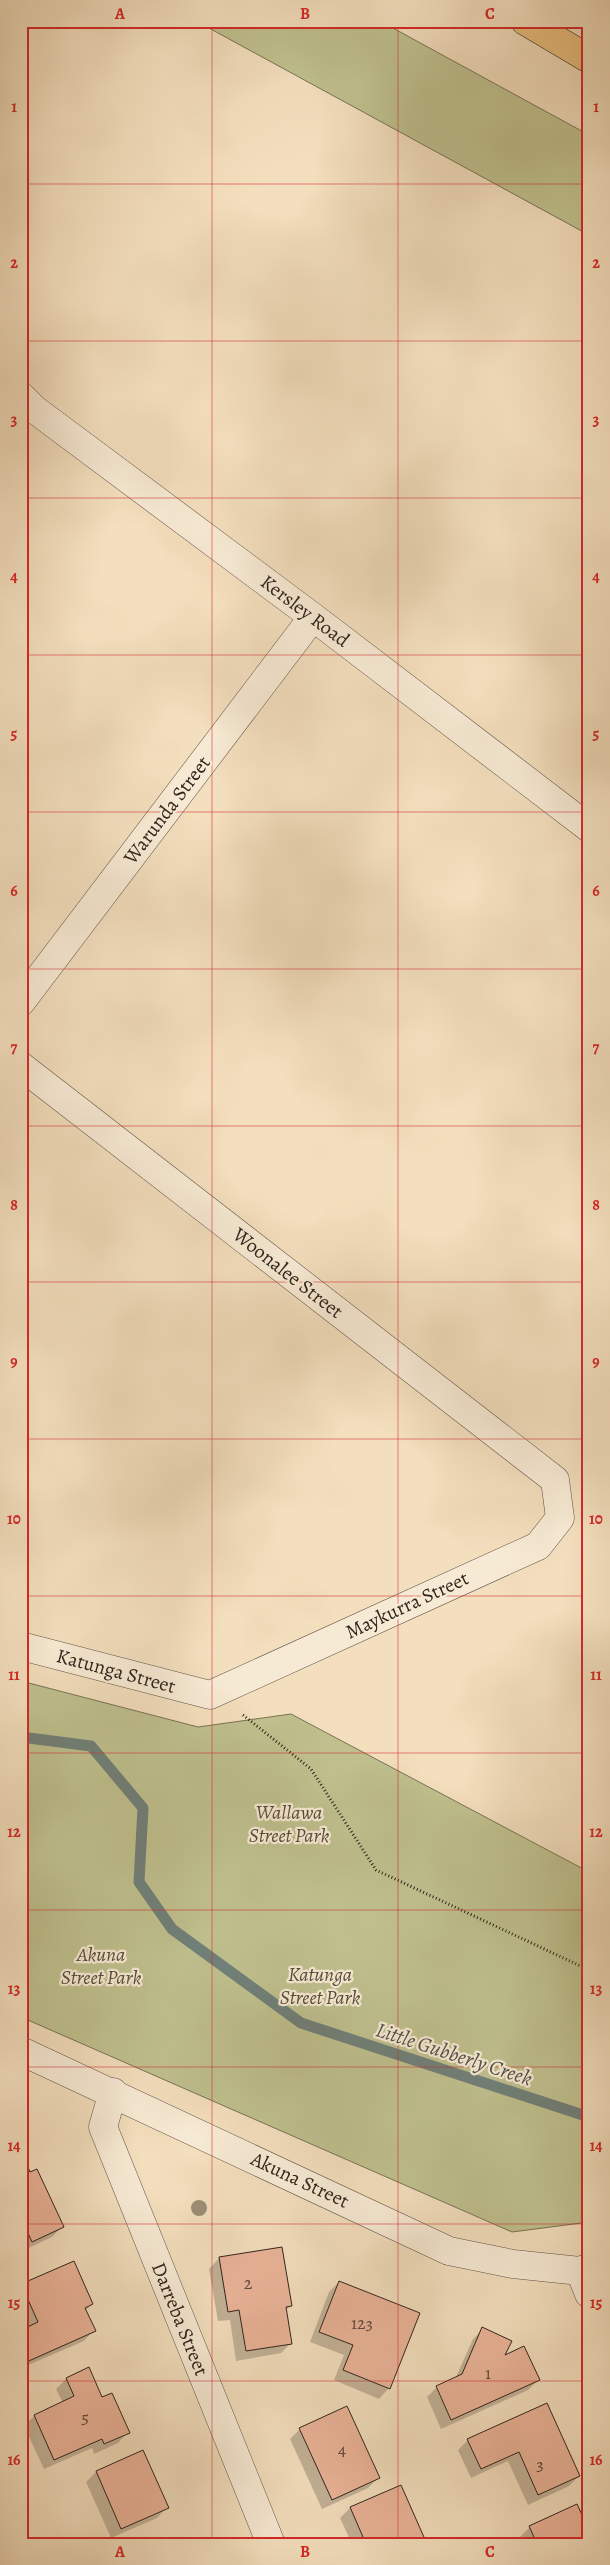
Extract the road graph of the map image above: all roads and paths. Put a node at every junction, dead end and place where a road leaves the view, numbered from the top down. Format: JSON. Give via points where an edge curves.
{"nodes":[{"id":1,"x":525,"y":21,"type":"edge"},
{"id":2,"x":589,"y":59,"type":"edge"},
{"id":3,"x":21,"y":396,"type":"edge"},
{"id":4,"x":313,"y":617,"type":"junction"},
{"id":5,"x":589,"y":828,"type":"edge"},
{"id":6,"x":21,"y":1002,"type":"edge"},
{"id":7,"x":21,"y":1066,"type":"edge"},
{"id":8,"x":556,"y":1480,"type":"joint"},
{"id":9,"x":21,"y":1646,"type":"edge"},
{"id":10,"x":210,"y":1695,"type":"junction"},
{"id":11,"x":589,"y":1970,"type":"edge"},
{"id":12,"x":21,"y":2051,"type":"edge"},
{"id":13,"x":113,"y":2092,"type":"junction"},
{"id":14,"x":586,"y":2277,"type":"edge"},
{"id":15,"x":271,"y":2544,"type":"edge"}],
"edges":[{"from":1,"to":2,"type":"highway"},
{"from":3,"to":4,"type":"street","name":"Kersley Road","via":[[34,409]]},
{"from":4,"to":5,"type":"street","name":"Kersley Road"},
{"from":4,"to":6,"type":"street","name":"Warunda Street"},
{"from":7,"to":8,"type":"street","name":"Woonalee Street"},
{"from":8,"to":10,"type":"street","name":"Maykurra Street","via":[[560,1518],[538,1546]]},
{"from":9,"to":10,"type":"street","name":"Katunga Street"},
{"from":10,"to":11,"type":"path","via":[[236,1710],[311,1769],[376,1870]]},
{"from":12,"to":13,"type":"street","name":"Akuna Street"},
{"from":13,"to":14,"type":"street","name":"Akuna Street","via":[[450,2250]]},
{"from":13,"to":15,"type":"street","name":"Darreba Street","via":[[103,2127]]}]}
